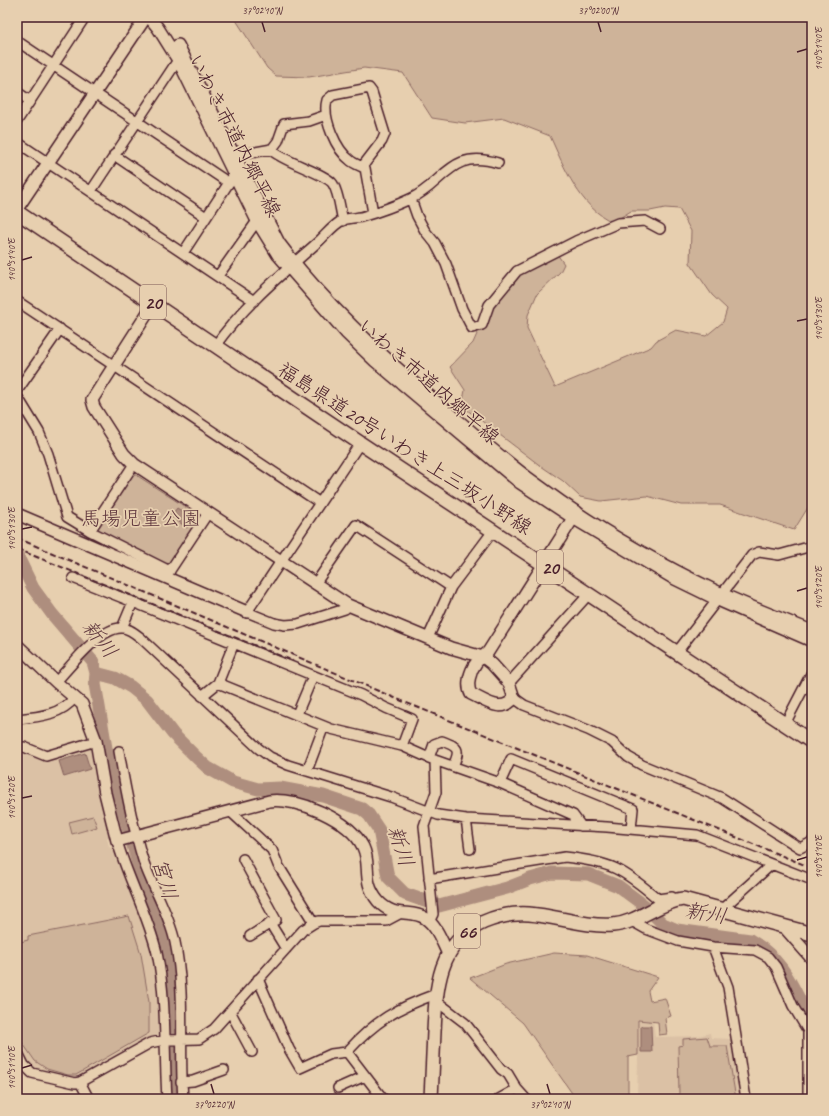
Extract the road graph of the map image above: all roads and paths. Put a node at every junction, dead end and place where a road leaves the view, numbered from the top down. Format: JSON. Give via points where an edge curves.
{"nodes":[{"id":1,"x":147,"y":17,"type":"edge"},
{"id":2,"x":158,"y":17,"type":"edge"},
{"id":3,"x":81,"y":19,"type":"edge"},
{"id":4,"x":17,"y":41,"type":"edge"},
{"id":5,"x":178,"y":60,"type":"junction"},
{"id":6,"x":54,"y":65,"type":"junction"},
{"id":7,"x":17,"y":92,"type":"edge"},
{"id":8,"x":96,"y":92,"type":"junction"},
{"id":9,"x":30,"y":101,"type":"junction"},
{"id":10,"x":326,"y":115,"type":"junction"},
{"id":11,"x":138,"y":120,"type":"junction"},
{"id":12,"x":17,"y":121,"type":"edge"},
{"id":13,"x":17,"y":142,"type":"edge"},
{"id":14,"x":270,"y":150,"type":"junction"},
{"id":15,"x":232,"y":151,"type":"junction"},
{"id":16,"x":114,"y":155,"type":"junction"},
{"id":17,"x":48,"y":163,"type":"junction"},
{"id":18,"x":498,"y":163,"type":"dead end"},
{"id":19,"x":362,"y":167,"type":"junction"},
{"id":20,"x":235,"y":176,"type":"junction"},
{"id":21,"x":91,"y":191,"type":"junction"},
{"id":22,"x":411,"y":199,"type":"junction"},
{"id":23,"x":17,"y":210,"type":"edge"},
{"id":24,"x":373,"y":213,"type":"junction"},
{"id":25,"x":206,"y":217,"type":"junction"},
{"id":26,"x":343,"y":220,"type":"junction"},
{"id":27,"x":257,"y":221,"type":"junction"},
{"id":28,"x":660,"y":229,"type":"dead end"},
{"id":29,"x":183,"y":253,"type":"junction"},
{"id":30,"x":291,"y":266,"type":"junction"},
{"id":31,"x":218,"y":276,"type":"junction"},
{"id":32,"x":17,"y":301,"type":"edge"},
{"id":33,"x":254,"y":301,"type":"junction"},
{"id":34,"x":154,"y":303,"type":"junction"},
{"id":35,"x":60,"y":329,"type":"junction"},
{"id":36,"x":215,"y":346,"type":"junction"},
{"id":37,"x":115,"y":364,"type":"junction"},
{"id":38,"x":17,"y":392,"type":"edge"},
{"id":39,"x":17,"y":396,"type":"edge"},
{"id":40,"x":360,"y":443,"type":"junction"},
{"id":41,"x":134,"y":464,"type":"junction"},
{"id":42,"x":320,"y":503,"type":"junction"},
{"id":43,"x":208,"y":513,"type":"junction"},
{"id":44,"x":17,"y":514,"type":"edge"},
{"id":45,"x":576,"y":515,"type":"junction"},
{"id":46,"x":90,"y":531,"type":"junction"},
{"id":47,"x":493,"y":531,"type":"junction"},
{"id":48,"x":812,"y":546,"type":"edge"},
{"id":49,"x":280,"y":561,"type":"junction"},
{"id":50,"x":545,"y":564,"type":"junction"},
{"id":51,"x":168,"y":574,"type":"junction"},
{"id":52,"x":73,"y":578,"type":"dead end"},
{"id":53,"x":315,"y":584,"type":"junction"},
{"id":54,"x":452,"y":587,"type":"junction"},
{"id":55,"x":589,"y":594,"type":"junction"},
{"id":56,"x":720,"y":597,"type":"junction"},
{"id":57,"x":133,"y":602,"type":"junction"},
{"id":58,"x":348,"y":606,"type":"junction"},
{"id":59,"x":246,"y":612,"type":"junction"},
{"id":60,"x":122,"y":628,"type":"junction"},
{"id":61,"x":812,"y":631,"type":"edge"},
{"id":62,"x":428,"y":638,"type":"junction"},
{"id":63,"x":812,"y":641,"type":"edge"},
{"id":64,"x":234,"y":643,"type":"junction"},
{"id":65,"x":17,"y":645,"type":"edge"},
{"id":66,"x":677,"y":652,"type":"junction"},
{"id":67,"x":483,"y":657,"type":"junction"},
{"id":68,"x":812,"y":672,"type":"edge"},
{"id":69,"x":313,"y":676,"type":"junction"},
{"id":70,"x":58,"y":680,"type":"junction"},
{"id":71,"x":218,"y":683,"type":"junction"},
{"id":72,"x":509,"y":683,"type":"junction"},
{"id":73,"x":202,"y":696,"type":"junction"},
{"id":74,"x":75,"y":697,"type":"junction"},
{"id":75,"x":514,"y":698,"type":"junction"},
{"id":76,"x":297,"y":714,"type":"junction"},
{"id":77,"x":17,"y":719,"type":"edge"},
{"id":78,"x":785,"y":724,"type":"junction"},
{"id":79,"x":324,"y":726,"type":"junction"},
{"id":80,"x":96,"y":741,"type":"junction"},
{"id":81,"x":812,"y":742,"type":"edge"},
{"id":82,"x":402,"y":746,"type":"junction"},
{"id":83,"x":17,"y":747,"type":"edge"},
{"id":84,"x":119,"y":750,"type":"dead end"},
{"id":85,"x":432,"y":759,"type":"junction"},
{"id":86,"x":453,"y":766,"type":"junction"},
{"id":87,"x":307,"y":771,"type":"junction"},
{"id":88,"x":500,"y":783,"type":"junction"},
{"id":89,"x":231,"y":812,"type":"junction"},
{"id":90,"x":428,"y":812,"type":"junction"},
{"id":91,"x":466,"y":819,"type":"junction"},
{"id":92,"x":581,"y":826,"type":"junction"},
{"id":93,"x":631,"y":829,"type":"junction"},
{"id":94,"x":136,"y":836,"type":"junction"},
{"id":95,"x":119,"y":840,"type":"junction"},
{"id":96,"x":812,"y":842,"type":"edge"},
{"id":97,"x":470,"y":849,"type":"dead end"},
{"id":98,"x":243,"y":859,"type":"dead end"},
{"id":99,"x":771,"y":865,"type":"junction"},
{"id":100,"x":812,"y":880,"type":"edge"},
{"id":101,"x":430,"y":881,"type":"junction"},
{"id":102,"x":683,"y":899,"type":"junction"},
{"id":103,"x":722,"y":909,"type":"junction"},
{"id":104,"x":401,"y":913,"type":"junction"},
{"id":105,"x":634,"y":918,"type":"junction"},
{"id":106,"x":429,"y":922,"type":"junction"},
{"id":107,"x":271,"y":923,"type":"junction"},
{"id":108,"x":314,"y":923,"type":"junction"},
{"id":109,"x":784,"y":927,"type":"junction"},
{"id":110,"x":812,"y":934,"type":"edge"},
{"id":111,"x":250,"y":936,"type":"dead end"},
{"id":112,"x":714,"y":947,"type":"junction"},
{"id":113,"x":286,"y":949,"type":"junction"},
{"id":114,"x":448,"y":954,"type":"junction"},
{"id":115,"x":812,"y":958,"type":"edge"},
{"id":116,"x":258,"y":980,"type":"junction"},
{"id":117,"x":436,"y":997,"type":"junction"},
{"id":118,"x":230,"y":1011,"type":"junction"},
{"id":119,"x":166,"y":1040,"type":"junction"},
{"id":120,"x":182,"y":1040,"type":"junction"},
{"id":121,"x":17,"y":1052,"type":"edge"},
{"id":122,"x":252,"y":1052,"type":"dead end"},
{"id":123,"x":347,"y":1052,"type":"junction"},
{"id":124,"x":224,"y":1070,"type":"dead end"},
{"id":125,"x":365,"y":1076,"type":"junction"},
{"id":126,"x":80,"y":1082,"type":"junction"},
{"id":127,"x":181,"y":1082,"type":"junction"},
{"id":128,"x":810,"y":1087,"type":"edge"},
{"id":129,"x":338,"y":1088,"type":"dead end"},
{"id":130,"x":517,"y":1089,"type":"junction"},
{"id":131,"x":89,"y":1099,"type":"edge"},
{"id":132,"x":167,"y":1099,"type":"edge"},
{"id":133,"x":183,"y":1099,"type":"edge"},
{"id":134,"x":383,"y":1099,"type":"edge"},
{"id":135,"x":431,"y":1099,"type":"edge"},
{"id":136,"x":500,"y":1099,"type":"edge"},
{"id":137,"x":526,"y":1099,"type":"edge"},
{"id":138,"x":746,"y":1099,"type":"edge"},
{"id":139,"x":808,"y":1099,"type":"edge"}],
"edges":[{"from":1,"to":5,"type":"street","name":"いわき市道内郷平線"},
{"from":1,"to":8,"type":"street"},
{"from":2,"to":15,"type":"street","name":"いわき市道内郷平線","via":[[176,41]]},
{"from":3,"to":6,"type":"street"},
{"from":4,"to":6,"type":"street"},
{"from":5,"to":11,"type":"street"},
{"from":5,"to":20,"type":"street","name":"いわき市道内郷平線"},
{"from":6,"to":8,"type":"street"},
{"from":6,"to":9,"type":"street"},
{"from":7,"to":9,"type":"street"},
{"from":8,"to":11,"type":"street"},
{"from":8,"to":17,"type":"street"},
{"from":9,"to":12,"type":"street"},
{"from":10,"to":14,"type":"street","via":[[309,121],[284,124],[277,143]]},
{"from":10,"to":19,"type":"street","via":[[333,136],[343,153]]},
{"from":10,"to":19,"type":"street","via":[[329,97],[368,88],[371,90],[385,134]]},
{"from":11,"to":16,"type":"street"},
{"from":11,"to":20,"type":"street"},
{"from":13,"to":17,"type":"street"},
{"from":14,"to":15,"type":"street","via":[[250,153]]},
{"from":14,"to":26,"type":"street","via":[[330,180]]},
{"from":15,"to":20,"type":"street","name":"いわき市道内郷平線"},
{"from":16,"to":21,"type":"street"},
{"from":16,"to":25,"type":"street"},
{"from":17,"to":21,"type":"street"},
{"from":17,"to":23,"type":"street"},
{"from":18,"to":22,"type":"street","via":[[488,160],[456,164]]},
{"from":19,"to":24,"type":"street","via":[[365,168]]},
{"from":20,"to":25,"type":"street"},
{"from":20,"to":27,"type":"street","name":"いわき市道内郷平線"},
{"from":20,"to":30,"type":"street","name":"いわき市道内郷平線","via":[[268,225]]},
{"from":21,"to":29,"type":"street"},
{"from":22,"to":24,"type":"street"},
{"from":22,"to":28,"type":"street","via":[[425,231],[446,264],[462,309],[472,328],[482,325],[489,305],[517,271],[618,223],[645,221]]},
{"from":23,"to":34,"type":"main road","name":"福島県道20号いわき上三坂小野線","number":"20"},
{"from":24,"to":26,"type":"street"},
{"from":25,"to":29,"type":"street"},
{"from":26,"to":30,"type":"street"},
{"from":27,"to":30,"type":"street","name":"いわき市道内郷平線","via":[[278,255]]},
{"from":27,"to":31,"type":"street"},
{"from":29,"to":31,"type":"street"},
{"from":30,"to":33,"type":"street"},
{"from":30,"to":45,"type":"street","name":"いわき市道内郷平線","via":[[401,372]]},
{"from":31,"to":33,"type":"street"},
{"from":32,"to":35,"type":"street"},
{"from":33,"to":36,"type":"street","via":[[230,325]]},
{"from":34,"to":36,"type":"main road","name":"福島県道20号いわき上三坂小野線","number":"20"},
{"from":34,"to":37,"type":"street"},
{"from":35,"to":37,"type":"street"},
{"from":35,"to":38,"type":"street"},
{"from":36,"to":40,"type":"main road","name":"福島県道20号いわき上三坂小野線","number":"20"},
{"from":37,"to":41,"type":"street","via":[[92,400],[124,454]]},
{"from":37,"to":42,"type":"street"},
{"from":39,"to":46,"type":"street","via":[[48,454],[67,517]]},
{"from":40,"to":42,"type":"street"},
{"from":40,"to":47,"type":"main road","name":"福島県道20号いわき上三坂小野線","number":"20"},
{"from":41,"to":43,"type":"street"},
{"from":41,"to":46,"type":"street"},
{"from":42,"to":49,"type":"street"},
{"from":43,"to":49,"type":"street"},
{"from":43,"to":51,"type":"street"},
{"from":44,"to":51,"type":"street"},
{"from":45,"to":50,"type":"street"},
{"from":45,"to":56,"type":"street","name":"いわき市道内郷平線"},
{"from":46,"to":51,"type":"street"},
{"from":47,"to":50,"type":"main road","name":"福島県道20号いわき上三坂小野線","number":"20"},
{"from":47,"to":54,"type":"street"},
{"from":48,"to":56,"type":"street","via":[[779,555],[759,552],[752,555]]},
{"from":49,"to":53,"type":"street"},
{"from":49,"to":59,"type":"street"},
{"from":50,"to":55,"type":"main road","name":"福島県道20号いわき上三坂小野線","number":"20"},
{"from":50,"to":67,"type":"street"},
{"from":51,"to":59,"type":"street"},
{"from":52,"to":57,"type":"street"},
{"from":53,"to":54,"type":"street","via":[[356,525]]},
{"from":53,"to":58,"type":"street"},
{"from":54,"to":62,"type":"street"},
{"from":55,"to":66,"type":"main road","name":"福島県道20号いわき上三坂小野線","number":"20"},
{"from":55,"to":72,"type":"street"},
{"from":56,"to":61,"type":"street","name":"いわき市道内郷平線"},
{"from":56,"to":63,"type":"street","name":"いわき市道内郷平線"},
{"from":56,"to":66,"type":"street"},
{"from":57,"to":60,"type":"street"},
{"from":57,"to":64,"type":"street"},
{"from":58,"to":59,"type":"street","via":[[298,624],[274,623]]},
{"from":58,"to":62,"type":"street"},
{"from":60,"to":70,"type":"street","via":[[106,633]]},
{"from":60,"to":73,"type":"street","via":[[132,631],[141,638]]},
{"from":62,"to":67,"type":"street"},
{"from":64,"to":69,"type":"street"},
{"from":64,"to":71,"type":"street"},
{"from":65,"to":70,"type":"street"},
{"from":66,"to":78,"type":"main road","name":"福島県道20号いわき上三坂小野線","number":"20"},
{"from":67,"to":72,"type":"street"},
{"from":67,"to":75,"type":"street","via":[[476,662],[468,684],[471,694],[501,707],[507,706]]},
{"from":68,"to":78,"type":"street"},
{"from":69,"to":76,"type":"street"},
{"from":69,"to":82,"type":"street","via":[[412,719]]},
{"from":70,"to":74,"type":"street"},
{"from":71,"to":73,"type":"street"},
{"from":71,"to":76,"type":"street"},
{"from":72,"to":75,"type":"street"},
{"from":73,"to":87,"type":"street","via":[[270,757]]},
{"from":74,"to":77,"type":"street","via":[[48,715]]},
{"from":74,"to":80,"type":"street","via":[[82,704]]},
{"from":75,"to":96,"type":"street","via":[[524,705],[612,742],[628,757],[642,765],[722,798],[800,848]]},
{"from":76,"to":79,"type":"street"},
{"from":78,"to":81,"type":"main road","name":"福島県道20号いわき上三坂小野線","number":"20"},
{"from":79,"to":82,"type":"street"},
{"from":79,"to":87,"type":"street"},
{"from":80,"to":83,"type":"street","via":[[46,756],[24,747]]},
{"from":80,"to":95,"type":"street","via":[[105,793]]},
{"from":82,"to":85,"type":"street"},
{"from":84,"to":94,"type":"street"},
{"from":85,"to":86,"type":"street"},
{"from":85,"to":86,"type":"street","via":[[434,744],[442,741],[457,749]]},
{"from":85,"to":90,"type":"street","via":[[436,792]]},
{"from":86,"to":88,"type":"street"},
{"from":87,"to":90,"type":"street","via":[[391,797]]},
{"from":88,"to":92,"type":"street","via":[[573,815]]},
{"from":88,"to":93,"type":"street","via":[[511,759],[633,809]]},
{"from":89,"to":94,"type":"street"},
{"from":89,"to":104,"type":"street","via":[[269,801],[284,800],[332,818],[348,828],[362,846],[372,892],[385,907]]},
{"from":89,"to":108,"type":"street","via":[[272,850],[278,865]]},
{"from":90,"to":91,"type":"street"},
{"from":90,"to":101,"type":"street","via":[[424,826]]},
{"from":91,"to":92,"type":"street"},
{"from":91,"to":97,"type":"street"},
{"from":92,"to":93,"type":"street"},
{"from":93,"to":99,"type":"street","via":[[697,835]]},
{"from":94,"to":95,"type":"street"},
{"from":94,"to":120,"type":"street","via":[[175,939],[181,988]]},
{"from":95,"to":119,"type":"street","via":[[124,868],[144,914],[156,951]]},
{"from":98,"to":107,"type":"street","via":[[276,920]]},
{"from":99,"to":100,"type":"street"},
{"from":99,"to":103,"type":"street"},
{"from":101,"to":102,"type":"street","via":[[565,857],[614,867],[658,899],[673,896]]},
{"from":101,"to":106,"type":"street","via":[[433,914]]},
{"from":102,"to":103,"type":"main road"},
{"from":102,"to":105,"type":"main road","number":"66"},
{"from":103,"to":109,"type":"main road"},
{"from":104,"to":106,"type":"street","via":[[418,915]]},
{"from":104,"to":108,"type":"street","via":[[386,921]]},
{"from":105,"to":112,"type":"street","via":[[646,929],[678,941]]},
{"from":105,"to":114,"type":"main road","number":"66","via":[[614,925],[599,925],[529,914],[503,916],[477,925],[465,933]]},
{"from":106,"to":114,"type":"street"},
{"from":107,"to":111,"type":"street"},
{"from":107,"to":113,"type":"street"},
{"from":108,"to":113,"type":"street","via":[[306,927]]},
{"from":109,"to":110,"type":"main road"},
{"from":109,"to":115,"type":"street"},
{"from":112,"to":128,"type":"street","via":[[755,950],[768,957],[776,967],[793,1006],[808,1031]]},
{"from":112,"to":138,"type":"street","via":[[728,987]]},
{"from":113,"to":116,"type":"street"},
{"from":114,"to":117,"type":"main road","number":"66","via":[[442,967]]},
{"from":116,"to":118,"type":"street"},
{"from":116,"to":123,"type":"street","via":[[300,1068],[331,1054]]},
{"from":117,"to":123,"type":"street","via":[[418,1000],[379,1020]]},
{"from":117,"to":130,"type":"street","via":[[465,1023],[501,1069],[508,1074]]},
{"from":117,"to":135,"type":"main road","number":"66"},
{"from":118,"to":120,"type":"street","via":[[206,1036],[199,1040]]},
{"from":118,"to":122,"type":"street"},
{"from":119,"to":120,"type":"street"},
{"from":119,"to":126,"type":"street","via":[[142,1047]]},
{"from":119,"to":132,"type":"street"},
{"from":120,"to":127,"type":"street"},
{"from":121,"to":126,"type":"street","via":[[32,1073]]},
{"from":123,"to":125,"type":"street"},
{"from":124,"to":127,"type":"street","via":[[194,1081]]},
{"from":125,"to":129,"type":"street"},
{"from":125,"to":134,"type":"street"},
{"from":126,"to":131,"type":"street"},
{"from":127,"to":133,"type":"street"},
{"from":128,"to":139,"type":"street"},
{"from":130,"to":136,"type":"street"},
{"from":130,"to":137,"type":"street"}]}
